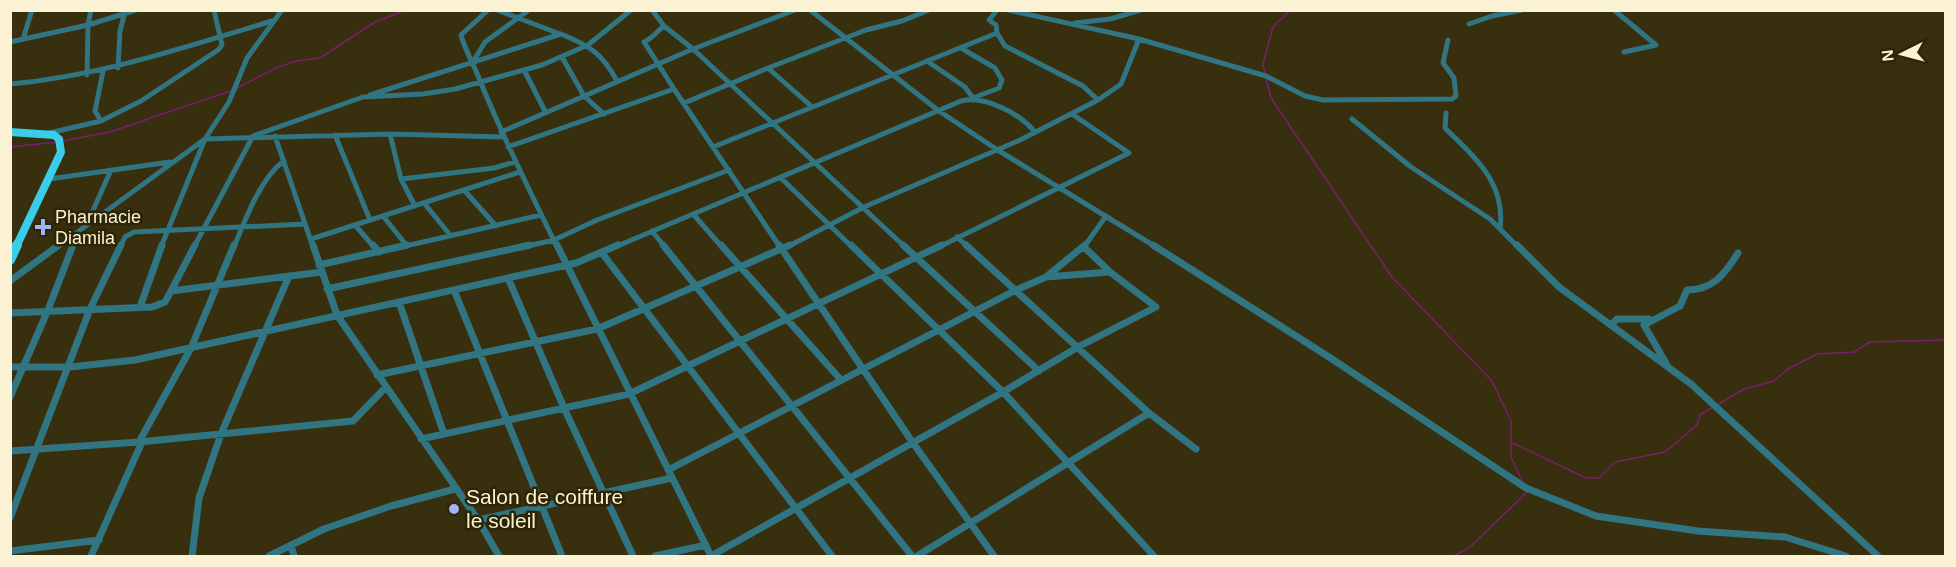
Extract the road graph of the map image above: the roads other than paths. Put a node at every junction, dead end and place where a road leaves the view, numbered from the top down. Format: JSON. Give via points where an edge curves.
{"nodes":[{"id":1,"x":32,"y":10,"type":"edge"},
{"id":2,"x":91,"y":10,"type":"edge"},
{"id":3,"x":136,"y":10,"type":"edge"},
{"id":4,"x":214,"y":10,"type":"edge"},
{"id":5,"x":282,"y":10,"type":"edge"},
{"id":6,"x":488,"y":10,"type":"edge"},
{"id":7,"x":497,"y":10,"type":"edge"},
{"id":8,"x":529,"y":10,"type":"edge"},
{"id":9,"x":631,"y":10,"type":"edge"},
{"id":10,"x":652,"y":10,"type":"edge"},
{"id":11,"x":795,"y":10,"type":"edge"},
{"id":12,"x":810,"y":10,"type":"edge"},
{"id":13,"x":930,"y":10,"type":"edge"},
{"id":14,"x":997,"y":10,"type":"edge"},
{"id":15,"x":1008,"y":10,"type":"edge"},
{"id":16,"x":1141,"y":10,"type":"edge"},
{"id":17,"x":1522,"y":10,"type":"edge"},
{"id":18,"x":1614,"y":11,"type":"edge"},
{"id":19,"x":125,"y":12,"type":"edge"},
{"id":20,"x":517,"y":18,"type":"junction"},
{"id":21,"x":273,"y":21,"type":"junction"},
{"id":22,"x":1068,"y":23,"type":"junction"},
{"id":23,"x":1469,"y":24,"type":"dead end"},
{"id":24,"x":88,"y":25,"type":"junction"},
{"id":25,"x":664,"y":26,"type":"junction"},
{"id":26,"x":997,"y":33,"type":"junction"},
{"id":27,"x":561,"y":34,"type":"junction"},
{"id":28,"x":218,"y":37,"type":"junction"},
{"id":29,"x":23,"y":39,"type":"junction"},
{"id":30,"x":846,"y":39,"type":"junction"},
{"id":31,"x":1139,"y":39,"type":"junction"},
{"id":32,"x":1448,"y":40,"type":"dead end"},
{"id":33,"x":10,"y":42,"type":"edge"},
{"id":34,"x":588,"y":45,"type":"junction"},
{"id":35,"x":961,"y":48,"type":"junction"},
{"id":36,"x":693,"y":49,"type":"junction"},
{"id":37,"x":1624,"y":52,"type":"dead end"},
{"id":38,"x":562,"y":57,"type":"junction"},
{"id":39,"x":927,"y":61,"type":"junction"},
{"id":40,"x":473,"y":62,"type":"junction"},
{"id":41,"x":658,"y":63,"type":"junction"},
{"id":42,"x":118,"y":68,"type":"junction"},
{"id":43,"x":768,"y":68,"type":"junction"},
{"id":44,"x":524,"y":70,"type":"junction"},
{"id":45,"x":104,"y":71,"type":"junction"},
{"id":46,"x":893,"y":74,"type":"junction"},
{"id":47,"x":87,"y":75,"type":"junction"},
{"id":48,"x":617,"y":81,"type":"junction"},
{"id":49,"x":480,"y":82,"type":"junction"},
{"id":50,"x":10,"y":84,"type":"edge"},
{"id":51,"x":730,"y":84,"type":"junction"},
{"id":52,"x":674,"y":89,"type":"junction"},
{"id":53,"x":584,"y":96,"type":"junction"},
{"id":54,"x":363,"y":97,"type":"junction"},
{"id":55,"x":974,"y":98,"type":"junction"},
{"id":56,"x":1098,"y":100,"type":"junction"},
{"id":57,"x":684,"y":103,"type":"junction"},
{"id":58,"x":811,"y":106,"type":"junction"},
{"id":59,"x":939,"y":111,"type":"junction"},
{"id":60,"x":546,"y":112,"type":"junction"},
{"id":61,"x":1446,"y":113,"type":"dead end"},
{"id":62,"x":604,"y":114,"type":"junction"},
{"id":63,"x":1072,"y":114,"type":"junction"},
{"id":64,"x":1352,"y":119,"type":"dead end"},
{"id":65,"x":101,"y":121,"type":"junction"},
{"id":66,"x":770,"y":123,"type":"junction"},
{"id":67,"x":1034,"y":131,"type":"junction"},
{"id":68,"x":10,"y":132,"type":"edge"},
{"id":69,"x":390,"y":134,"type":"junction"},
{"id":70,"x":335,"y":135,"type":"junction"},
{"id":71,"x":502,"y":135,"type":"junction"},
{"id":72,"x":54,"y":136,"type":"junction"},
{"id":73,"x":253,"y":136,"type":"junction"},
{"id":74,"x":275,"y":136,"type":"junction"},
{"id":75,"x":205,"y":139,"type":"junction"},
{"id":76,"x":508,"y":147,"type":"junction"},
{"id":77,"x":713,"y":147,"type":"junction"},
{"id":78,"x":996,"y":149,"type":"junction"},
{"id":79,"x":284,"y":161,"type":"junction"},
{"id":80,"x":173,"y":162,"type":"junction"},
{"id":81,"x":515,"y":162,"type":"junction"},
{"id":82,"x":816,"y":163,"type":"junction"},
{"id":83,"x":111,"y":170,"type":"junction"},
{"id":84,"x":729,"y":170,"type":"junction"},
{"id":85,"x":520,"y":172,"type":"junction"},
{"id":86,"x":781,"y":178,"type":"junction"},
{"id":87,"x":49,"y":179,"type":"junction"},
{"id":88,"x":401,"y":179,"type":"junction"},
{"id":89,"x":1061,"y":188,"type":"junction"},
{"id":90,"x":464,"y":190,"type":"junction"},
{"id":91,"x":745,"y":193,"type":"junction"},
{"id":92,"x":424,"y":203,"type":"junction"},
{"id":93,"x":415,"y":206,"type":"junction"},
{"id":94,"x":864,"y":207,"type":"junction"},
{"id":95,"x":693,"y":214,"type":"junction"},
{"id":96,"x":542,"y":215,"type":"junction"},
{"id":97,"x":383,"y":216,"type":"junction"},
{"id":98,"x":1106,"y":216,"type":"junction"},
{"id":99,"x":370,"y":220,"type":"junction"},
{"id":100,"x":305,"y":224,"type":"junction"},
{"id":101,"x":829,"y":224,"type":"junction"},
{"id":102,"x":87,"y":225,"type":"junction"},
{"id":103,"x":355,"y":225,"type":"junction"},
{"id":104,"x":496,"y":226,"type":"junction"},
{"id":105,"x":242,"y":227,"type":"junction"},
{"id":106,"x":205,"y":229,"type":"junction"},
{"id":107,"x":1500,"y":229,"type":"junction"},
{"id":108,"x":167,"y":230,"type":"junction"},
{"id":109,"x":652,"y":231,"type":"junction"},
{"id":110,"x":74,"y":235,"type":"junction"},
{"id":111,"x":450,"y":236,"type":"junction"},
{"id":112,"x":957,"y":237,"type":"junction"},
{"id":113,"x":310,"y":239,"type":"junction"},
{"id":114,"x":554,"y":240,"type":"junction"},
{"id":115,"x":407,"y":246,"type":"junction"},
{"id":116,"x":1084,"y":247,"type":"junction"},
{"id":117,"x":782,"y":249,"type":"junction"},
{"id":118,"x":379,"y":252,"type":"junction"},
{"id":119,"x":1738,"y":253,"type":"dead end"},
{"id":120,"x":602,"y":254,"type":"junction"},
{"id":121,"x":11,"y":255,"type":"edge"},
{"id":122,"x":918,"y":257,"type":"junction"},
{"id":123,"x":566,"y":266,"type":"junction"},
{"id":124,"x":740,"y":266,"type":"junction"},
{"id":125,"x":321,"y":268,"type":"junction"},
{"id":126,"x":1110,"y":272,"type":"junction"},
{"id":127,"x":882,"y":275,"type":"junction"},
{"id":128,"x":289,"y":276,"type":"junction"},
{"id":129,"x":1046,"y":277,"type":"junction"},
{"id":130,"x":508,"y":278,"type":"junction"},
{"id":131,"x":10,"y":281,"type":"edge"},
{"id":132,"x":217,"y":285,"type":"junction"},
{"id":133,"x":696,"y":285,"type":"junction"},
{"id":134,"x":327,"y":289,"type":"junction"},
{"id":135,"x":454,"y":290,"type":"junction"},
{"id":136,"x":1016,"y":290,"type":"junction"},
{"id":137,"x":171,"y":291,"type":"junction"},
{"id":138,"x":399,"y":302,"type":"junction"},
{"id":139,"x":820,"y":305,"type":"junction"},
{"id":140,"x":140,"y":308,"type":"junction"},
{"id":141,"x":644,"y":308,"type":"junction"},
{"id":142,"x":90,"y":309,"type":"junction"},
{"id":143,"x":48,"y":310,"type":"junction"},
{"id":144,"x":974,"y":311,"type":"junction"},
{"id":145,"x":10,"y":313,"type":"edge"},
{"id":146,"x":337,"y":315,"type":"junction"},
{"id":147,"x":1648,"y":319,"type":"junction"},
{"id":148,"x":788,"y":320,"type":"junction"},
{"id":149,"x":1611,"y":325,"type":"junction"},
{"id":150,"x":597,"y":328,"type":"junction"},
{"id":151,"x":938,"y":330,"type":"junction"},
{"id":152,"x":265,"y":331,"type":"junction"},
{"id":153,"x":535,"y":341,"type":"junction"},
{"id":154,"x":741,"y":342,"type":"junction"},
{"id":155,"x":1078,"y":347,"type":"junction"},
{"id":156,"x":192,"y":348,"type":"junction"},
{"id":157,"x":479,"y":353,"type":"junction"},
{"id":158,"x":420,"y":365,"type":"junction"},
{"id":159,"x":24,"y":366,"type":"junction"},
{"id":160,"x":688,"y":366,"type":"junction"},
{"id":161,"x":10,"y":367,"type":"edge"},
{"id":162,"x":70,"y":367,"type":"junction"},
{"id":163,"x":1669,"y":368,"type":"junction"},
{"id":164,"x":863,"y":369,"type":"junction"},
{"id":165,"x":1039,"y":371,"type":"junction"},
{"id":166,"x":377,"y":375,"type":"junction"},
{"id":167,"x":841,"y":380,"type":"junction"},
{"id":168,"x":386,"y":387,"type":"junction"},
{"id":169,"x":1003,"y":392,"type":"junction"},
{"id":170,"x":629,"y":394,"type":"junction"},
{"id":171,"x":10,"y":397,"type":"edge"},
{"id":172,"x":792,"y":406,"type":"junction"},
{"id":173,"x":564,"y":408,"type":"junction"},
{"id":174,"x":1149,"y":413,"type":"junction"},
{"id":175,"x":507,"y":420,"type":"junction"},
{"id":176,"x":221,"y":434,"type":"junction"},
{"id":177,"x":444,"y":434,"type":"junction"},
{"id":178,"x":739,"y":434,"type":"junction"},
{"id":179,"x":421,"y":439,"type":"junction"},
{"id":180,"x":140,"y":442,"type":"junction"},
{"id":181,"x":913,"y":443,"type":"junction"},
{"id":182,"x":1196,"y":449,"type":"dead end"},
{"id":183,"x":35,"y":450,"type":"junction"},
{"id":184,"x":10,"y":451,"type":"edge"},
{"id":185,"x":1068,"y":463,"type":"junction"},
{"id":186,"x":670,"y":474,"type":"junction"},
{"id":187,"x":850,"y":478,"type":"junction"},
{"id":188,"x":455,"y":489,"type":"junction"},
{"id":189,"x":602,"y":490,"type":"junction"},
{"id":190,"x":542,"y":507,"type":"junction"},
{"id":191,"x":796,"y":509,"type":"junction"},
{"id":192,"x":10,"y":518,"type":"edge"},
{"id":193,"x":478,"y":520,"type":"junction"},
{"id":194,"x":972,"y":523,"type":"junction"},
{"id":195,"x":99,"y":540,"type":"junction"},
{"id":196,"x":291,"y":545,"type":"junction"},
{"id":197,"x":706,"y":546,"type":"junction"},
{"id":198,"x":10,"y":551,"type":"edge"},
{"id":199,"x":91,"y":556,"type":"edge"},
{"id":200,"x":192,"y":556,"type":"edge"},
{"id":201,"x":269,"y":556,"type":"edge"},
{"id":202,"x":294,"y":556,"type":"edge"},
{"id":203,"x":500,"y":556,"type":"edge"},
{"id":204,"x":562,"y":556,"type":"edge"},
{"id":205,"x":633,"y":556,"type":"edge"},
{"id":206,"x":655,"y":556,"type":"edge"},
{"id":207,"x":832,"y":556,"type":"edge"},
{"id":208,"x":912,"y":556,"type":"edge"},
{"id":209,"x":917,"y":556,"type":"edge"},
{"id":210,"x":993,"y":556,"type":"edge"},
{"id":211,"x":1151,"y":556,"type":"edge"},
{"id":212,"x":1846,"y":556,"type":"edge"},
{"id":213,"x":1878,"y":556,"type":"edge"}],
"edges":[{"from":1,"to":29,"type":"street"},
{"from":2,"to":24,"type":"street"},
{"from":3,"to":19,"type":"street"},
{"from":4,"to":28,"type":"street"},
{"from":5,"to":21,"type":"street"},
{"from":6,"to":40,"type":"street","via":[[461,35]]},
{"from":7,"to":20,"type":"street"},
{"from":8,"to":20,"type":"street"},
{"from":9,"to":34,"type":"street"},
{"from":10,"to":25,"type":"street"},
{"from":11,"to":36,"type":"street"},
{"from":12,"to":30,"type":"street"},
{"from":13,"to":30,"type":"street"},
{"from":14,"to":26,"type":"street","via":[[988,20],[996,26]]},
{"from":15,"to":22,"type":"street"},
{"from":16,"to":22,"type":"street","via":[[1110,20]]},
{"from":17,"to":23,"type":"street"},
{"from":18,"to":37,"type":"street","via":[[1656,45]]},
{"from":19,"to":24,"type":"street"},
{"from":19,"to":42,"type":"street"},
{"from":20,"to":27,"type":"street"},
{"from":20,"to":40,"type":"street","via":[[486,42]]},
{"from":21,"to":28,"type":"street"},
{"from":21,"to":75,"type":"street","via":[[247,58],[232,97]]},
{"from":22,"to":31,"type":"street"},
{"from":24,"to":29,"type":"street"},
{"from":24,"to":47,"type":"street"},
{"from":25,"to":36,"type":"street"},
{"from":25,"to":41,"type":"street","via":[[644,42]]},
{"from":26,"to":35,"type":"street"},
{"from":26,"to":56,"type":"street","via":[[1005,46],[1083,86]]},
{"from":27,"to":34,"type":"street"},
{"from":27,"to":40,"type":"street"},
{"from":28,"to":42,"type":"street"},
{"from":28,"to":65,"type":"street","via":[[222,45],[218,50],[141,101]]},
{"from":29,"to":33,"type":"street"},
{"from":30,"to":43,"type":"street"},
{"from":30,"to":46,"type":"street"},
{"from":31,"to":32,"type":"street","via":[[1266,76],[1314,99],[1344,100],[1452,99],[1456,96],[1456,81],[1443,63]]},
{"from":31,"to":56,"type":"street","via":[[1121,83]]},
{"from":34,"to":38,"type":"street"},
{"from":34,"to":48,"type":"street","via":[[605,58]]},
{"from":35,"to":39,"type":"street"},
{"from":35,"to":55,"type":"street","via":[[995,68],[1002,80],[999,88]]},
{"from":36,"to":41,"type":"street"},
{"from":36,"to":51,"type":"street"},
{"from":38,"to":44,"type":"street"},
{"from":38,"to":53,"type":"street"},
{"from":39,"to":46,"type":"street"},
{"from":39,"to":55,"type":"street","via":[[965,87]]},
{"from":40,"to":49,"type":"street"},
{"from":40,"to":54,"type":"street"},
{"from":41,"to":48,"type":"street"},
{"from":41,"to":52,"type":"street"},
{"from":42,"to":45,"type":"street"},
{"from":43,"to":51,"type":"street"},
{"from":43,"to":58,"type":"street"},
{"from":44,"to":49,"type":"street"},
{"from":44,"to":60,"type":"street"},
{"from":45,"to":47,"type":"street"},
{"from":45,"to":65,"type":"street","via":[[95,111]]},
{"from":46,"to":58,"type":"street"},
{"from":46,"to":59,"type":"street"},
{"from":47,"to":50,"type":"street"},
{"from":48,"to":53,"type":"street"},
{"from":49,"to":54,"type":"street","via":[[423,94]]},
{"from":49,"to":71,"type":"street"},
{"from":51,"to":57,"type":"street"},
{"from":51,"to":66,"type":"street"},
{"from":52,"to":57,"type":"street"},
{"from":52,"to":62,"type":"street"},
{"from":53,"to":60,"type":"street"},
{"from":53,"to":62,"type":"street"},
{"from":54,"to":73,"type":"street"},
{"from":55,"to":59,"type":"street"},
{"from":55,"to":67,"type":"street","via":[[1024,122]]},
{"from":56,"to":63,"type":"street"},
{"from":57,"to":77,"type":"street"},
{"from":58,"to":66,"type":"street"},
{"from":59,"to":78,"type":"street"},
{"from":59,"to":82,"type":"street"},
{"from":60,"to":71,"type":"street"},
{"from":61,"to":107,"type":"street","via":[[1445,128],[1480,162],[1496,194],[1503,219]]},
{"from":62,"to":76,"type":"street"},
{"from":63,"to":67,"type":"street"},
{"from":63,"to":89,"type":"street","via":[[1129,153]]},
{"from":64,"to":107,"type":"street","via":[[1411,167],[1477,209]]},
{"from":65,"to":72,"type":"street"},
{"from":66,"to":77,"type":"street"},
{"from":66,"to":82,"type":"street"},
{"from":67,"to":78,"type":"street"},
{"from":68,"to":72,"type":"highway"},
{"from":69,"to":70,"type":"street"},
{"from":69,"to":71,"type":"street"},
{"from":69,"to":88,"type":"street"},
{"from":70,"to":74,"type":"street"},
{"from":70,"to":99,"type":"street"},
{"from":71,"to":76,"type":"street"},
{"from":72,"to":87,"type":"highway","via":[[62,152]]},
{"from":73,"to":74,"type":"street"},
{"from":73,"to":75,"type":"street"},
{"from":73,"to":106,"type":"street"},
{"from":74,"to":79,"type":"street"},
{"from":75,"to":80,"type":"street"},
{"from":75,"to":108,"type":"street"},
{"from":76,"to":81,"type":"street"},
{"from":77,"to":84,"type":"street"},
{"from":78,"to":89,"type":"street"},
{"from":78,"to":94,"type":"street"},
{"from":79,"to":100,"type":"street"},
{"from":79,"to":105,"type":"street","via":[[264,182]]},
{"from":80,"to":83,"type":"street"},
{"from":80,"to":102,"type":"street"},
{"from":81,"to":85,"type":"street"},
{"from":81,"to":88,"type":"street"},
{"from":82,"to":86,"type":"street"},
{"from":82,"to":94,"type":"street"},
{"from":83,"to":87,"type":"street"},
{"from":83,"to":102,"type":"street"},
{"from":84,"to":91,"type":"street"},
{"from":84,"to":114,"type":"street"},
{"from":85,"to":90,"type":"street"},
{"from":85,"to":96,"type":"street"},
{"from":86,"to":91,"type":"street"},
{"from":86,"to":101,"type":"street"},
{"from":87,"to":121,"type":"highway"},
{"from":88,"to":93,"type":"street"},
{"from":89,"to":98,"type":"street"},
{"from":89,"to":112,"type":"street"},
{"from":90,"to":92,"type":"street"},
{"from":90,"to":104,"type":"street"},
{"from":91,"to":95,"type":"street"},
{"from":91,"to":117,"type":"street"},
{"from":92,"to":93,"type":"street"},
{"from":92,"to":111,"type":"street"},
{"from":93,"to":97,"type":"street"},
{"from":94,"to":101,"type":"street"},
{"from":94,"to":122,"type":"street"},
{"from":95,"to":109,"type":"street"},
{"from":95,"to":124,"type":"street"},
{"from":96,"to":104,"type":"street"},
{"from":96,"to":114,"type":"street"},
{"from":97,"to":99,"type":"street"},
{"from":97,"to":115,"type":"street"},
{"from":98,"to":116,"type":"street"},
{"from":98,"to":212,"type":"street","via":[[1526,488],[1596,516],[1698,531],[1785,537]]},
{"from":99,"to":103,"type":"street"},
{"from":100,"to":105,"type":"street"},
{"from":100,"to":113,"type":"street"},
{"from":101,"to":117,"type":"street"},
{"from":101,"to":127,"type":"street"},
{"from":102,"to":110,"type":"street"},
{"from":103,"to":113,"type":"street"},
{"from":103,"to":118,"type":"street"},
{"from":104,"to":111,"type":"street"},
{"from":105,"to":106,"type":"street"},
{"from":105,"to":132,"type":"street"},
{"from":106,"to":108,"type":"street"},
{"from":106,"to":137,"type":"street"},
{"from":107,"to":149,"type":"street","via":[[1559,287]]},
{"from":108,"to":140,"type":"street"},
{"from":108,"to":142,"type":"street","via":[[134,232],[125,237]]},
{"from":109,"to":120,"type":"street"},
{"from":109,"to":133,"type":"street"},
{"from":110,"to":131,"type":"street"},
{"from":110,"to":143,"type":"street"},
{"from":111,"to":115,"type":"street"},
{"from":112,"to":122,"type":"street"},
{"from":112,"to":136,"type":"street"},
{"from":113,"to":125,"type":"street"},
{"from":114,"to":123,"type":"street"},
{"from":114,"to":134,"type":"street"},
{"from":115,"to":118,"type":"street"},
{"from":116,"to":126,"type":"street"},
{"from":116,"to":129,"type":"street"},
{"from":117,"to":124,"type":"street"},
{"from":117,"to":139,"type":"street"},
{"from":118,"to":125,"type":"street"},
{"from":119,"to":147,"type":"street","via":[[1725,274],[1701,290],[1687,290],[1681,306],[1667,315]]},
{"from":120,"to":123,"type":"street"},
{"from":120,"to":141,"type":"street"},
{"from":122,"to":127,"type":"street"},
{"from":122,"to":144,"type":"street"},
{"from":123,"to":130,"type":"street"},
{"from":123,"to":150,"type":"street"},
{"from":124,"to":133,"type":"street"},
{"from":124,"to":148,"type":"street"},
{"from":125,"to":128,"type":"street"},
{"from":125,"to":134,"type":"street"},
{"from":126,"to":129,"type":"street"},
{"from":126,"to":155,"type":"street","via":[[1156,307]]},
{"from":127,"to":139,"type":"street"},
{"from":127,"to":151,"type":"street"},
{"from":128,"to":132,"type":"street"},
{"from":128,"to":152,"type":"street"},
{"from":129,"to":136,"type":"street"},
{"from":130,"to":135,"type":"street"},
{"from":130,"to":153,"type":"street"},
{"from":132,"to":137,"type":"street"},
{"from":132,"to":156,"type":"street"},
{"from":133,"to":141,"type":"street"},
{"from":133,"to":154,"type":"street"},
{"from":134,"to":146,"type":"street"},
{"from":135,"to":138,"type":"street"},
{"from":135,"to":157,"type":"street"},
{"from":136,"to":144,"type":"street"},
{"from":136,"to":155,"type":"street"},
{"from":137,"to":140,"type":"street","via":[[165,302]]},
{"from":138,"to":146,"type":"street"},
{"from":138,"to":158,"type":"street"},
{"from":139,"to":148,"type":"street"},
{"from":139,"to":164,"type":"street"},
{"from":140,"to":142,"type":"street"},
{"from":141,"to":150,"type":"street"},
{"from":141,"to":160,"type":"street"},
{"from":142,"to":143,"type":"street"},
{"from":142,"to":162,"type":"street"},
{"from":143,"to":145,"type":"street"},
{"from":143,"to":159,"type":"street"},
{"from":144,"to":151,"type":"street"},
{"from":144,"to":165,"type":"street"},
{"from":146,"to":152,"type":"street"},
{"from":146,"to":166,"type":"street"},
{"from":147,"to":149,"type":"street","via":[[1617,319]]},
{"from":147,"to":163,"type":"street","via":[[1644,325],[1647,332]]},
{"from":148,"to":154,"type":"street"},
{"from":148,"to":167,"type":"street"},
{"from":149,"to":163,"type":"street"},
{"from":150,"to":153,"type":"street"},
{"from":150,"to":170,"type":"street"},
{"from":151,"to":164,"type":"street"},
{"from":151,"to":169,"type":"street"},
{"from":152,"to":156,"type":"street"},
{"from":152,"to":176,"type":"street"},
{"from":153,"to":157,"type":"street"},
{"from":153,"to":173,"type":"street"},
{"from":154,"to":160,"type":"street"},
{"from":154,"to":172,"type":"street"},
{"from":155,"to":165,"type":"street"},
{"from":155,"to":174,"type":"street"},
{"from":156,"to":162,"type":"street","via":[[135,360]]},
{"from":156,"to":180,"type":"street"},
{"from":157,"to":158,"type":"street"},
{"from":157,"to":175,"type":"street"},
{"from":158,"to":166,"type":"street"},
{"from":158,"to":177,"type":"street"},
{"from":159,"to":161,"type":"street"},
{"from":159,"to":162,"type":"street"},
{"from":159,"to":171,"type":"street"},
{"from":160,"to":170,"type":"street"},
{"from":160,"to":178,"type":"street"},
{"from":162,"to":183,"type":"street"},
{"from":163,"to":213,"type":"street"},
{"from":164,"to":167,"type":"street"},
{"from":164,"to":181,"type":"street"},
{"from":165,"to":169,"type":"street"},
{"from":166,"to":168,"type":"street"},
{"from":167,"to":172,"type":"street"},
{"from":168,"to":176,"type":"street","via":[[352,421]]},
{"from":168,"to":179,"type":"street"},
{"from":169,"to":181,"type":"street"},
{"from":169,"to":185,"type":"street"},
{"from":170,"to":173,"type":"street"},
{"from":170,"to":186,"type":"street"},
{"from":172,"to":178,"type":"street"},
{"from":172,"to":187,"type":"street"},
{"from":173,"to":175,"type":"street"},
{"from":173,"to":189,"type":"street"},
{"from":174,"to":182,"type":"street"},
{"from":174,"to":185,"type":"street"},
{"from":175,"to":177,"type":"street"},
{"from":175,"to":190,"type":"street"},
{"from":176,"to":180,"type":"street"},
{"from":176,"to":200,"type":"street","via":[[199,498]]},
{"from":177,"to":179,"type":"street"},
{"from":178,"to":186,"type":"street"},
{"from":178,"to":191,"type":"street"},
{"from":179,"to":188,"type":"street"},
{"from":180,"to":183,"type":"street"},
{"from":180,"to":195,"type":"street"},
{"from":181,"to":187,"type":"street"},
{"from":181,"to":194,"type":"street"},
{"from":183,"to":184,"type":"street"},
{"from":183,"to":192,"type":"street"},
{"from":185,"to":194,"type":"street"},
{"from":185,"to":211,"type":"street"},
{"from":186,"to":189,"type":"street"},
{"from":186,"to":197,"type":"street"},
{"from":187,"to":191,"type":"street"},
{"from":187,"to":208,"type":"street"},
{"from":188,"to":193,"type":"street"},
{"from":188,"to":196,"type":"street","via":[[391,506]]},
{"from":189,"to":190,"type":"street"},
{"from":189,"to":205,"type":"street"},
{"from":190,"to":193,"type":"street"},
{"from":190,"to":204,"type":"street"},
{"from":191,"to":197,"type":"street","via":[[711,556]]},
{"from":191,"to":207,"type":"street"},
{"from":193,"to":203,"type":"street"},
{"from":194,"to":209,"type":"street"},
{"from":194,"to":210,"type":"street"},
{"from":195,"to":198,"type":"street"},
{"from":195,"to":199,"type":"street"},
{"from":196,"to":201,"type":"street"},
{"from":196,"to":202,"type":"street"},
{"from":197,"to":206,"type":"street"}]}
